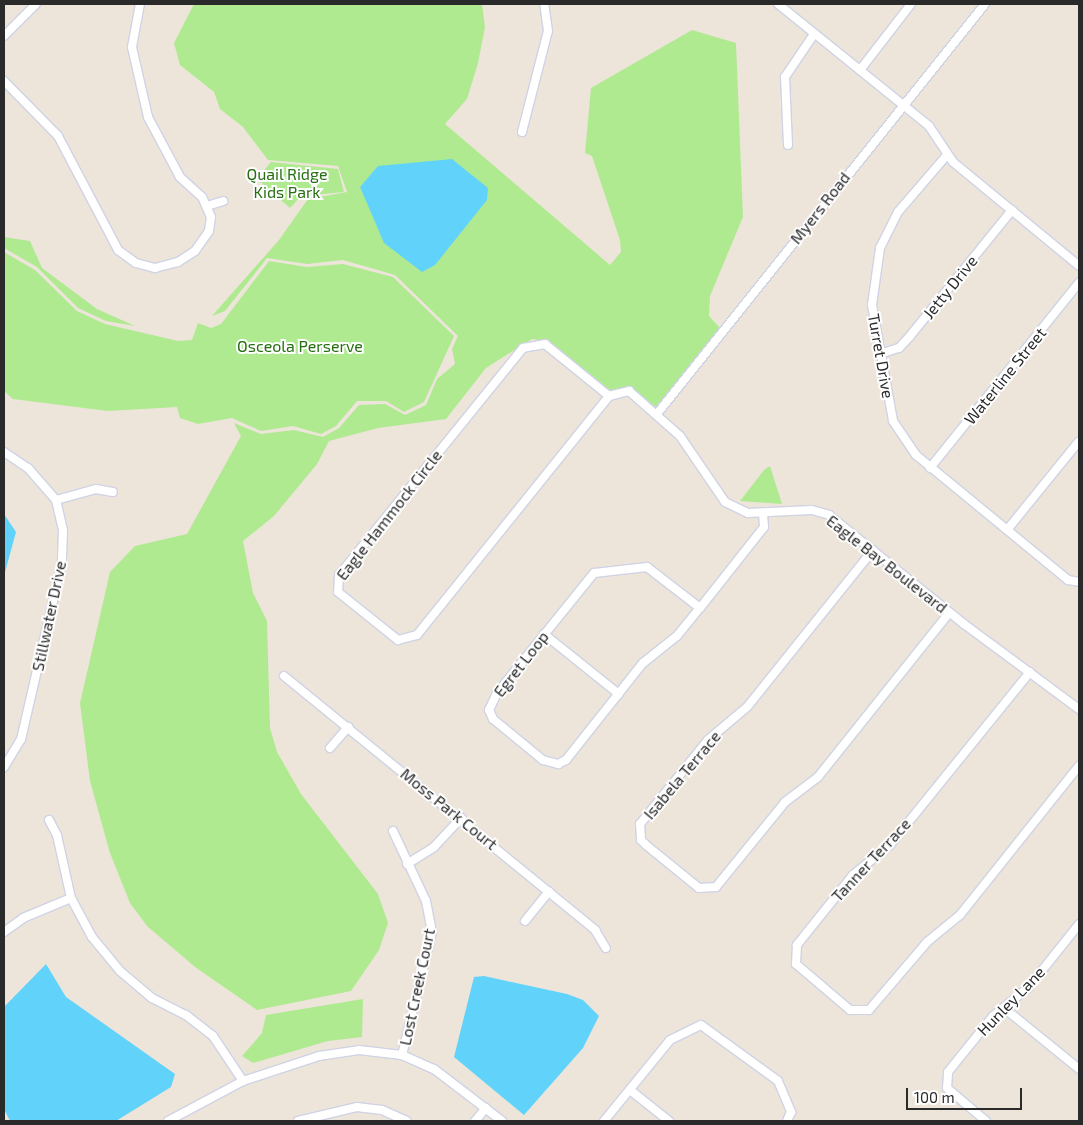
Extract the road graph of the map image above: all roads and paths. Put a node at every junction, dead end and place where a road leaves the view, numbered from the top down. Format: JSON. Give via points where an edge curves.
{"nodes":[{"id":1,"x":36,"y":4,"type":"edge"},
{"id":2,"x":140,"y":4,"type":"edge"},
{"id":3,"x":545,"y":4,"type":"edge"},
{"id":4,"x":778,"y":4,"type":"edge"},
{"id":5,"x":911,"y":4,"type":"edge"},
{"id":6,"x":985,"y":4,"type":"edge"},
{"id":7,"x":814,"y":34,"type":"junction"},
{"id":8,"x":4,"y":36,"type":"edge"},
{"id":9,"x":860,"y":70,"type":"junction"},
{"id":10,"x":4,"y":81,"type":"edge"},
{"id":11,"x":902,"y":105,"type":"junction"},
{"id":12,"x":522,"y":132,"type":"dead end"},
{"id":13,"x":788,"y":145,"type":"dead end"},
{"id":14,"x":947,"y":154,"type":"junction"},
{"id":15,"x":223,"y":201,"type":"dead end"},
{"id":16,"x":208,"y":206,"type":"junction"},
{"id":17,"x":1012,"y":210,"type":"junction"},
{"id":18,"x":1079,"y":266,"type":"edge"},
{"id":19,"x":1079,"y":283,"type":"edge"},
{"id":20,"x":880,"y":354,"type":"junction"},
{"id":21,"x":609,"y":396,"type":"junction"},
{"id":22,"x":657,"y":414,"type":"junction"},
{"id":23,"x":1079,"y":441,"type":"edge"},
{"id":24,"x":4,"y":452,"type":"edge"},
{"id":25,"x":930,"y":468,"type":"junction"},
{"id":26,"x":113,"y":492,"type":"dead end"},
{"id":27,"x":56,"y":500,"type":"junction"},
{"id":28,"x":763,"y":513,"type":"junction"},
{"id":29,"x":1006,"y":530,"type":"junction"},
{"id":30,"x":873,"y":550,"type":"junction"},
{"id":31,"x":1079,"y":582,"type":"edge"},
{"id":32,"x":700,"y":608,"type":"junction"},
{"id":33,"x":949,"y":613,"type":"junction"},
{"id":34,"x":544,"y":634,"type":"junction"},
{"id":35,"x":1030,"y":672,"type":"junction"},
{"id":36,"x":284,"y":676,"type":"dead end"},
{"id":37,"x":619,"y":694,"type":"junction"},
{"id":38,"x":1079,"y":709,"type":"edge"},
{"id":39,"x":348,"y":727,"type":"junction"},
{"id":40,"x":330,"y":748,"type":"dead end"},
{"id":41,"x":1079,"y":766,"type":"edge"},
{"id":42,"x":4,"y":767,"type":"edge"},
{"id":43,"x":461,"y":818,"type":"junction"},
{"id":44,"x":49,"y":820,"type":"dead end"},
{"id":45,"x":393,"y":831,"type":"dead end"},
{"id":46,"x":407,"y":864,"type":"junction"},
{"id":47,"x":549,"y":891,"type":"junction"},
{"id":48,"x":71,"y":898,"type":"junction"},
{"id":49,"x":525,"y":921,"type":"dead end"},
{"id":50,"x":1079,"y":924,"type":"edge"},
{"id":51,"x":4,"y":932,"type":"edge"},
{"id":52,"x":606,"y":948,"type":"dead end"},
{"id":53,"x":1004,"y":1008,"type":"junction"},
{"id":54,"x":402,"y":1055,"type":"junction"},
{"id":55,"x":1079,"y":1069,"type":"edge"},
{"id":56,"x":243,"y":1081,"type":"junction"},
{"id":57,"x":630,"y":1090,"type":"junction"},
{"id":58,"x":486,"y":1108,"type":"junction"},
{"id":59,"x":168,"y":1121,"type":"edge"},
{"id":60,"x":298,"y":1121,"type":"edge"},
{"id":61,"x":407,"y":1121,"type":"edge"},
{"id":62,"x":475,"y":1121,"type":"edge"},
{"id":63,"x":502,"y":1121,"type":"edge"},
{"id":64,"x":604,"y":1121,"type":"edge"},
{"id":65,"x":669,"y":1121,"type":"edge"},
{"id":66,"x":787,"y":1121,"type":"edge"},
{"id":67,"x":986,"y":1121,"type":"edge"}],
"edges":[{"from":1,"to":8,"type":"street"},
{"from":2,"to":16,"type":"street","via":[[132,47],[148,118],[180,177]]},
{"from":3,"to":12,"type":"street","via":[[548,30]]},
{"from":4,"to":7,"type":"street"},
{"from":5,"to":9,"type":"street"},
{"from":6,"to":11,"type":"street","name":"Myers Road"},
{"from":7,"to":9,"type":"street"},
{"from":7,"to":13,"type":"street","via":[[785,77]]},
{"from":9,"to":11,"type":"street"},
{"from":10,"to":16,"type":"street","via":[[58,136],[109,236],[136,264],[155,268],[195,251],[210,232]]},
{"from":11,"to":14,"type":"street","via":[[929,126]]},
{"from":11,"to":22,"type":"street","name":"Myers Road"},
{"from":14,"to":17,"type":"street"},
{"from":14,"to":20,"type":"street","name":"Turret Drive","via":[[898,212],[880,248],[872,305]]},
{"from":15,"to":16,"type":"street"},
{"from":17,"to":18,"type":"street"},
{"from":17,"to":20,"type":"street","name":"Jetty Drive","via":[[905,342]]},
{"from":19,"to":25,"type":"street","name":"Waterline Street"},
{"from":20,"to":25,"type":"street","name":"Turret Drive","via":[[900,438]]},
{"from":21,"to":21,"type":"street","name":"Eagle Hammock Circle","via":[[545,344],[523,348],[339,575],[338,592],[398,640],[416,635]]},
{"from":21,"to":22,"type":"street","via":[[629,391]]},
{"from":22,"to":28,"type":"street","name":"Eagle Bay Boulevard","via":[[673,430],[725,502],[748,513]]},
{"from":23,"to":29,"type":"street"},
{"from":24,"to":27,"type":"street","name":"Stillwater Drive","via":[[28,468]]},
{"from":25,"to":29,"type":"street","name":"Turret Drive"},
{"from":26,"to":27,"type":"street","via":[[96,489]]},
{"from":27,"to":42,"type":"street","name":"Stillwater Drive","via":[[63,530],[62,562],[21,739]]},
{"from":28,"to":30,"type":"street","name":"Eagle Bay Boulevard","via":[[812,510],[829,514]]},
{"from":28,"to":32,"type":"street","name":"Egret Loop","via":[[764,527]]},
{"from":29,"to":31,"type":"street","name":"Turret Drive","via":[[1068,580]]},
{"from":30,"to":33,"type":"street","name":"Eagle Bay Boulevard"},
{"from":30,"to":33,"type":"street","name":"Isabela Terrace","via":[[747,707],[708,740],[640,824],[641,840],[646,845],[699,888],[716,887],[785,802],[818,777]]},
{"from":32,"to":34,"type":"street","name":"Egret Loop","via":[[647,567],[600,570]]},
{"from":32,"to":37,"type":"street","name":"Egret Loop"},
{"from":33,"to":35,"type":"street","name":"Eagle Bay Boulevard"},
{"from":34,"to":37,"type":"street"},
{"from":34,"to":37,"type":"street","name":"Egret Loop","via":[[497,693],[489,710],[493,719],[543,760],[558,764],[566,760]]},
{"from":35,"to":38,"type":"street","name":"Eagle Bay Boulevard"},
{"from":35,"to":41,"type":"street","name":"Tanner Terrace","via":[[890,844],[854,875],[797,945],[796,964],[850,1010],[869,1010],[926,942],[960,915]]},
{"from":36,"to":39,"type":"street","name":"Moss Park Court"},
{"from":39,"to":40,"type":"street"},
{"from":39,"to":43,"type":"street","name":"Moss Park Court"},
{"from":43,"to":46,"type":"street","via":[[434,847]]},
{"from":43,"to":47,"type":"street","name":"Moss Park Court"},
{"from":44,"to":48,"type":"street","via":[[57,835]]},
{"from":45,"to":46,"type":"street","name":"Lost Creek Court"},
{"from":46,"to":54,"type":"street","name":"Lost Creek Court","via":[[426,901],[432,932]]},
{"from":47,"to":49,"type":"street"},
{"from":47,"to":52,"type":"street","name":"Moss Park Court","via":[[595,930]]},
{"from":48,"to":51,"type":"street","via":[[23,918]]},
{"from":48,"to":56,"type":"street","via":[[92,938],[120,970],[152,998],[186,1015],[213,1036]]},
{"from":50,"to":53,"type":"street","name":"Hunley Lane","via":[[1028,988]]},
{"from":53,"to":55,"type":"street"},
{"from":53,"to":67,"type":"street","name":"Hunley Lane","via":[[948,1072],[946,1080],[952,1094]]},
{"from":54,"to":56,"type":"street","via":[[359,1050],[319,1056]]},
{"from":54,"to":58,"type":"street","via":[[434,1069]]},
{"from":56,"to":59,"type":"street"},
{"from":57,"to":64,"type":"street"},
{"from":57,"to":65,"type":"street"},
{"from":57,"to":66,"type":"street","via":[[670,1040],[701,1025],[778,1081],[791,1112]]},
{"from":58,"to":62,"type":"street"},
{"from":58,"to":63,"type":"street"},
{"from":60,"to":61,"type":"street","via":[[356,1107],[382,1110]]}]}
